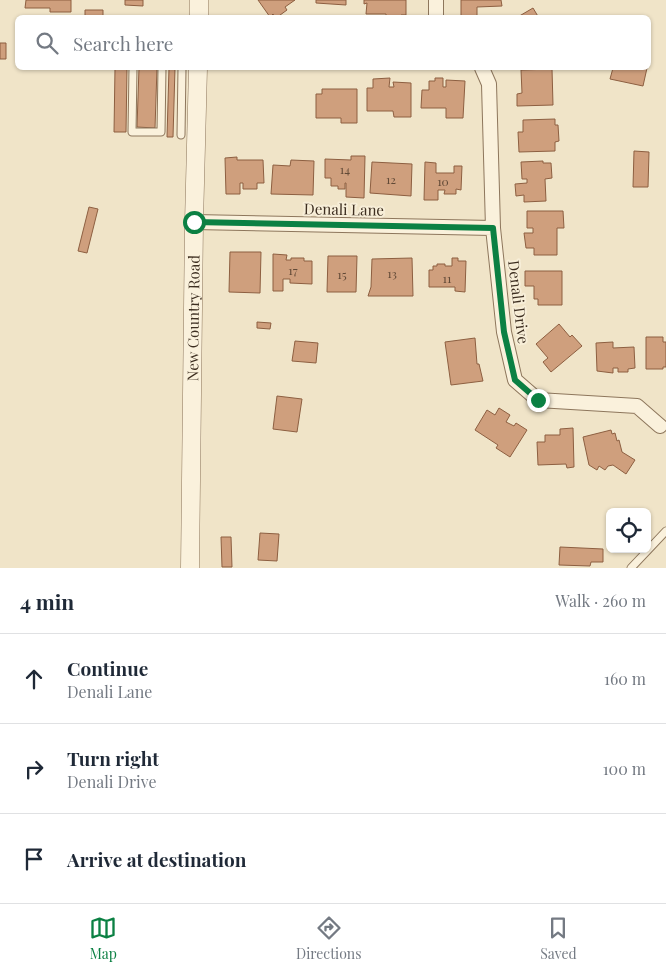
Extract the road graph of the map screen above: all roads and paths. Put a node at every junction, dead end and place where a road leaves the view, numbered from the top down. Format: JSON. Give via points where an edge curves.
{"nodes":[{"id":1,"x":200,"y":0,"type":"edge"},
{"id":2,"x":436,"y":0,"type":"edge"},
{"id":3,"x":199,"y":15,"type":"edge"},
{"id":4,"x":436,"y":15,"type":"edge"},
{"id":5,"x":132,"y":70,"type":"edge"},
{"id":6,"x":162,"y":70,"type":"edge"},
{"id":7,"x":182,"y":70,"type":"edge"},
{"id":8,"x":198,"y":70,"type":"edge"},
{"id":9,"x":483,"y":70,"type":"edge"},
{"id":10,"x":181,"y":135,"type":"dead end"},
{"id":11,"x":194,"y":222,"type":"junction"},
{"id":12,"x":493,"y":228,"type":"junction"},
{"id":13,"x":660,"y":426,"type":"dead end"},
{"id":14,"x":666,"y":531,"type":"edge"},
{"id":15,"x":190,"y":568,"type":"edge"},
{"id":16,"x":631,"y":568,"type":"edge"}],
"edges":[{"from":1,"to":3,"type":"street"},
{"from":2,"to":4,"type":"street"},
{"from":5,"to":6,"type":"lane","via":[[132,132],[161,132]]},
{"from":7,"to":10,"type":"lane"},
{"from":8,"to":11,"type":"street","name":"New Country Road"},
{"from":9,"to":12,"type":"street","name":"Denali Drive","via":[[488,84]]},
{"from":11,"to":12,"type":"street","name":"Denali Lane"},
{"from":11,"to":15,"type":"street","name":"New Country Road"},
{"from":12,"to":13,"type":"street","name":"Denali Drive","via":[[504,332],[515,380],[538,400],[637,406]]},
{"from":14,"to":16,"type":"lane"}]}
